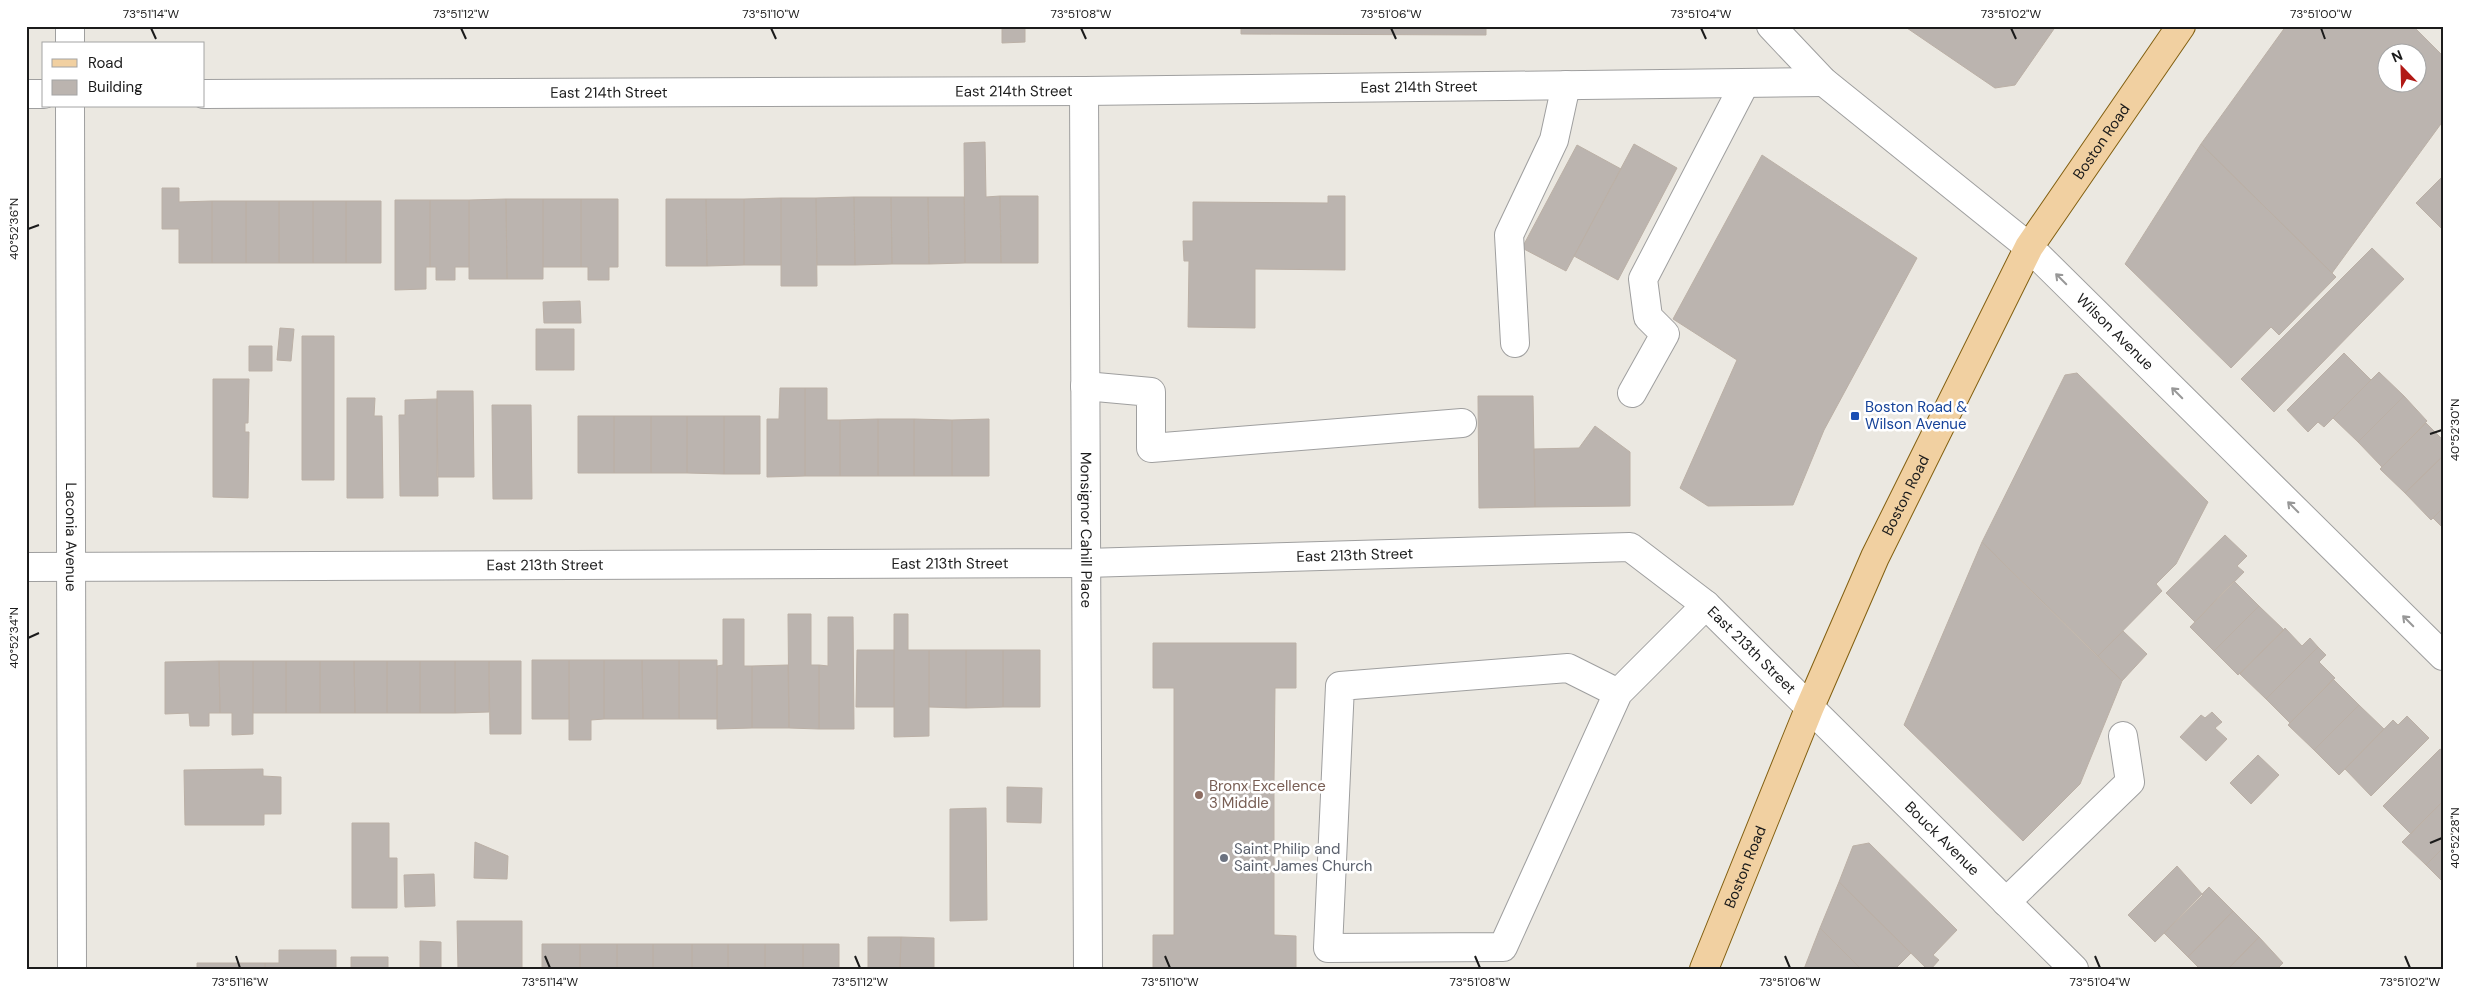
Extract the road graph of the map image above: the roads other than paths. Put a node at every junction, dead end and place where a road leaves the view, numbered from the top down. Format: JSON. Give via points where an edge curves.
{"nodes":[{"id":1,"x":70,"y":26,"type":"edge"},
{"id":2,"x":1771,"y":26,"type":"edge"},
{"id":3,"x":2181,"y":26,"type":"edge"},
{"id":4,"x":70,"y":42,"type":"edge"},
{"id":5,"x":1824,"y":82,"type":"junction"},
{"id":6,"x":1746,"y":83,"type":"junction"},
{"id":7,"x":1566,"y":85,"type":"junction"},
{"id":8,"x":1084,"y":91,"type":"junction"},
{"id":9,"x":26,"y":94,"type":"edge"},
{"id":10,"x":42,"y":94,"type":"edge"},
{"id":11,"x":205,"y":94,"type":"edge"},
{"id":12,"x":70,"y":108,"type":"edge"},
{"id":13,"x":2029,"y":247,"type":"junction"},
{"id":14,"x":1515,"y":343,"type":"dead end"},
{"id":15,"x":1085,"y":386,"type":"junction"},
{"id":16,"x":1632,"y":393,"type":"dead end"},
{"id":17,"x":1462,"y":423,"type":"dead end"},
{"id":18,"x":1086,"y":563,"type":"junction"},
{"id":19,"x":26,"y":567,"type":"edge"},
{"id":20,"x":70,"y":567,"type":"junction"},
{"id":21,"x":1706,"y":605,"type":"junction"},
{"id":22,"x":2443,"y":656,"type":"edge"},
{"id":23,"x":1618,"y":693,"type":"junction"},
{"id":24,"x":1809,"y":709,"type":"junction"},
{"id":25,"x":2123,"y":736,"type":"dead end"},
{"id":26,"x":2006,"y":902,"type":"junction"},
{"id":27,"x":2064,"y":965,"type":"edge"},
{"id":28,"x":72,"y":969,"type":"edge"},
{"id":29,"x":1088,"y":969,"type":"edge"},
{"id":30,"x":1704,"y":969,"type":"edge"}],
"edges":[{"from":1,"to":4,"type":"street"},
{"from":2,"to":5,"type":"street","name":"Wilson Avenue"},
{"from":3,"to":13,"type":"main road","name":"Boston Road"},
{"from":5,"to":6,"type":"street","name":"East 214th Street"},
{"from":5,"to":13,"type":"street","name":"Wilson Avenue"},
{"from":6,"to":7,"type":"street","name":"East 214th Street"},
{"from":6,"to":16,"type":"street","via":[[1642,279],[1648,318],[1665,334]]},
{"from":7,"to":8,"type":"street","name":"East 214th Street"},
{"from":7,"to":14,"type":"street","via":[[1554,140],[1510,235]]},
{"from":8,"to":11,"type":"street","name":"East 214th Street"},
{"from":8,"to":15,"type":"street","name":"Monsignor Cahill Place"},
{"from":9,"to":10,"type":"street"},
{"from":12,"to":20,"type":"street","name":"Laconia Avenue"},
{"from":22,"to":13,"type":"street","name":"Wilson Avenue","one_way":true},
{"from":13,"to":24,"type":"main road","name":"Boston Road","via":[[1875,557]]},
{"from":15,"to":17,"type":"street","via":[[1151,392],[1151,448]]},
{"from":15,"to":18,"type":"street","name":"Monsignor Cahill Place"},
{"from":18,"to":20,"type":"street","name":"East 213th Street"},
{"from":18,"to":21,"type":"street","name":"East 213th Street","via":[[1630,547]]},
{"from":18,"to":29,"type":"street","name":"Monsignor Cahill Place"},
{"from":19,"to":20,"type":"street","name":"East 213th Street"},
{"from":20,"to":28,"type":"street","name":"Laconia Avenue"},
{"from":21,"to":23,"type":"street"},
{"from":21,"to":24,"type":"street","name":"East 213th Street"},
{"from":23,"to":23,"type":"street","via":[[1568,668],[1340,686],[1328,948],[1503,947]]},
{"from":24,"to":26,"type":"street","name":"Bouck Avenue"},
{"from":24,"to":30,"type":"main road","name":"Boston Road"},
{"from":25,"to":26,"type":"street","via":[[2130,782]]},
{"from":26,"to":27,"type":"street","name":"Bouck Avenue"}]}
